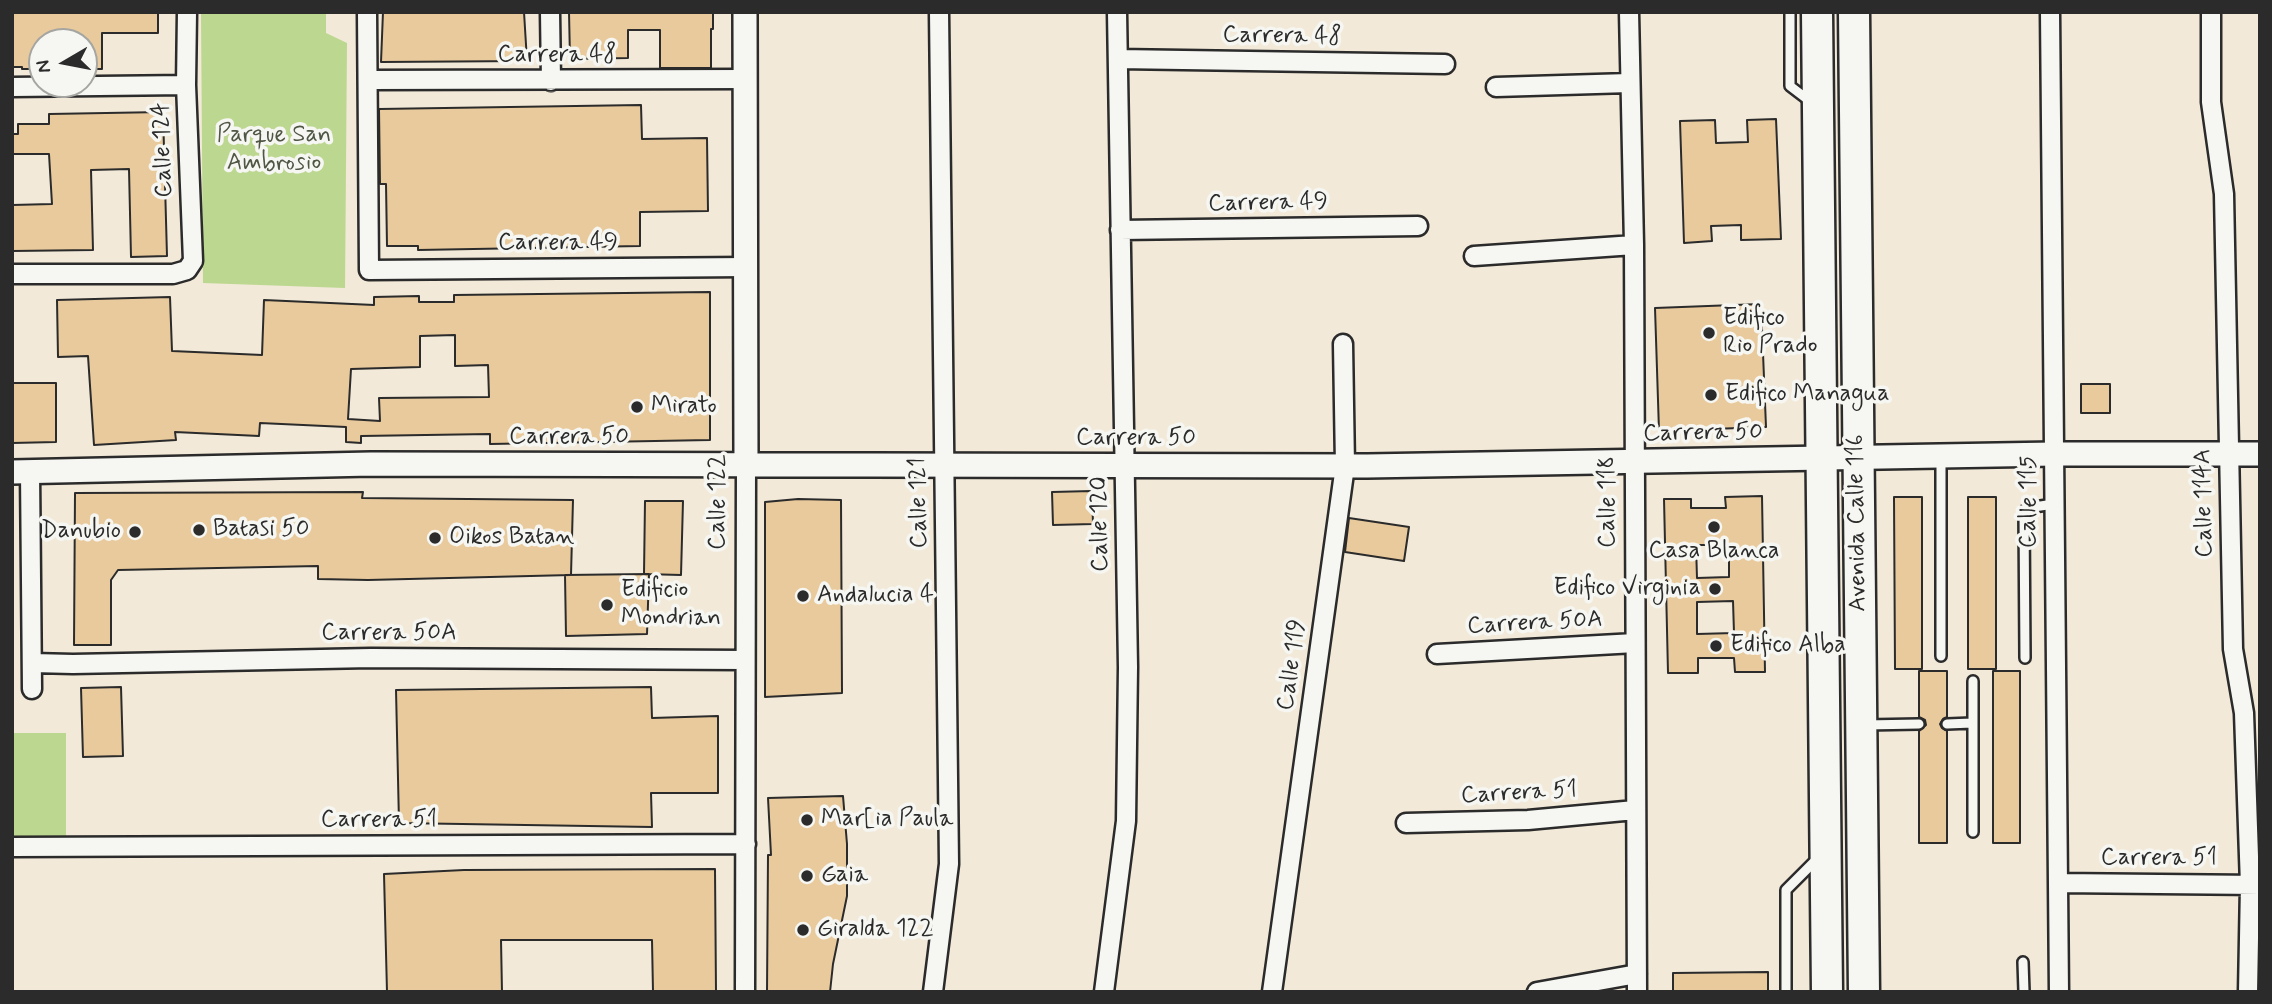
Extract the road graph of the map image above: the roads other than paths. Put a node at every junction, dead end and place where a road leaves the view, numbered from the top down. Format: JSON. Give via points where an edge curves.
{"nodes":[{"id":1,"x":187,"y":12,"type":"edge"},
{"id":2,"x":367,"y":12,"type":"edge"},
{"id":3,"x":550,"y":12,"type":"edge"},
{"id":4,"x":746,"y":12,"type":"edge"},
{"id":5,"x":939,"y":12,"type":"edge"},
{"id":6,"x":1117,"y":12,"type":"edge"},
{"id":7,"x":1629,"y":12,"type":"edge"},
{"id":8,"x":1790,"y":12,"type":"edge"},
{"id":9,"x":1817,"y":12,"type":"edge"},
{"id":10,"x":1854,"y":12,"type":"edge"},
{"id":11,"x":2050,"y":12,"type":"edge"},
{"id":12,"x":2211,"y":12,"type":"edge"},
{"id":13,"x":1118,"y":60,"type":"junction"},
{"id":14,"x":1445,"y":64,"type":"dead end"},
{"id":15,"x":746,"y":79,"type":"junction"},
{"id":16,"x":368,"y":80,"type":"junction"},
{"id":17,"x":551,"y":81,"type":"junction"},
{"id":18,"x":1629,"y":83,"type":"junction"},
{"id":19,"x":186,"y":85,"type":"junction"},
{"id":20,"x":12,"y":87,"type":"edge"},
{"id":21,"x":1496,"y":87,"type":"dead end"},
{"id":22,"x":1818,"y":108,"type":"junction"},
{"id":23,"x":1418,"y":226,"type":"dead end"},
{"id":24,"x":1119,"y":230,"type":"junction"},
{"id":25,"x":1634,"y":246,"type":"junction"},
{"id":26,"x":1474,"y":256,"type":"dead end"},
{"id":27,"x":747,"y":267,"type":"junction"},
{"id":28,"x":12,"y":274,"type":"edge"},
{"id":29,"x":1343,"y":344,"type":"dead end"},
{"id":30,"x":2054,"y":454,"type":"junction"},
{"id":31,"x":2260,"y":454,"type":"edge"},
{"id":32,"x":2229,"y":455,"type":"junction"},
{"id":33,"x":1941,"y":456,"type":"junction"},
{"id":34,"x":1857,"y":457,"type":"junction"},
{"id":35,"x":1821,"y":458,"type":"junction"},
{"id":36,"x":1634,"y":461,"type":"junction"},
{"id":37,"x":746,"y":465,"type":"junction"},
{"id":38,"x":1125,"y":465,"type":"junction"},
{"id":39,"x":943,"y":466,"type":"junction"},
{"id":40,"x":1345,"y":466,"type":"junction"},
{"id":41,"x":21,"y":472,"type":"edge"},
{"id":42,"x":2054,"y":504,"type":"junction"},
{"id":43,"x":1634,"y":643,"type":"junction"},
{"id":44,"x":1437,"y":654,"type":"dead end"},
{"id":45,"x":1941,"y":656,"type":"dead end"},
{"id":46,"x":2025,"y":658,"type":"dead end"},
{"id":47,"x":745,"y":660,"type":"junction"},
{"id":48,"x":33,"y":663,"type":"junction"},
{"id":49,"x":1973,"y":681,"type":"dead end"},
{"id":50,"x":32,"y":689,"type":"dead end"},
{"id":51,"x":1972,"y":723,"type":"junction"},
{"id":52,"x":1919,"y":724,"type":"dead end"},
{"id":53,"x":1947,"y":724,"type":"dead end"},
{"id":54,"x":1861,"y":725,"type":"junction"},
{"id":55,"x":1635,"y":810,"type":"junction"},
{"id":56,"x":1406,"y":822,"type":"dead end"},
{"id":57,"x":1973,"y":832,"type":"dead end"},
{"id":58,"x":746,"y":844,"type":"junction"},
{"id":59,"x":12,"y":847,"type":"edge"},
{"id":60,"x":1825,"y":851,"type":"junction"},
{"id":61,"x":2058,"y":883,"type":"junction"},
{"id":62,"x":2255,"y":885,"type":"edge"},
{"id":63,"x":2023,"y":962,"type":"dead end"},
{"id":64,"x":1637,"y":983,"type":"edge"},
{"id":65,"x":745,"y":992,"type":"edge"},
{"id":66,"x":933,"y":992,"type":"edge"},
{"id":67,"x":1104,"y":992,"type":"edge"},
{"id":68,"x":1272,"y":992,"type":"edge"},
{"id":69,"x":1537,"y":992,"type":"edge"},
{"id":70,"x":1786,"y":992,"type":"edge"},
{"id":71,"x":1827,"y":992,"type":"edge"},
{"id":72,"x":1864,"y":992,"type":"edge"},
{"id":73,"x":2024,"y":992,"type":"edge"},
{"id":74,"x":2059,"y":992,"type":"edge"},
{"id":75,"x":2248,"y":992,"type":"edge"}],
"edges":[{"from":1,"to":19,"type":"street","name":"Calle 124"},
{"from":2,"to":16,"type":"street"},
{"from":3,"to":17,"type":"street"},
{"from":4,"to":15,"type":"street","name":"Calle 122"},
{"from":5,"to":39,"type":"street","name":"Calle 121"},
{"from":6,"to":13,"type":"street","name":"Calle 120"},
{"from":7,"to":18,"type":"street","name":"Calle 118"},
{"from":8,"to":22,"type":"lane","via":[[1790,86]]},
{"from":9,"to":22,"type":"main road","name":"Avenida Calle 116"},
{"from":10,"to":34,"type":"main road","name":"Avenida Calle 116"},
{"from":11,"to":30,"type":"street","name":"Calle 115"},
{"from":12,"to":32,"type":"street","name":"Calle 114A","via":[[2211,102],[2224,194]]},
{"from":13,"to":14,"type":"street","name":"Carrera 48"},
{"from":13,"to":24,"type":"street","name":"Calle 120"},
{"from":15,"to":17,"type":"street","name":"Carrera 48"},
{"from":15,"to":27,"type":"street","name":"Calle 122"},
{"from":16,"to":17,"type":"street","name":"Carrera 48"},
{"from":16,"to":27,"type":"street","name":"Carrera 49","via":[[369,270]]},
{"from":18,"to":21,"type":"street"},
{"from":18,"to":25,"type":"street","name":"Calle 118"},
{"from":19,"to":20,"type":"street"},
{"from":19,"to":28,"type":"street","name":"Calle 124","via":[[193,261],[187,270],[173,274]]},
{"from":22,"to":35,"type":"main road","name":"Avenida Calle 116"},
{"from":23,"to":24,"type":"street","name":"Carrera 49"},
{"from":24,"to":38,"type":"street","name":"Calle 120"},
{"from":25,"to":26,"type":"street"},
{"from":25,"to":36,"type":"street","name":"Calle 118"},
{"from":27,"to":37,"type":"street","name":"Calle 122"},
{"from":29,"to":40,"type":"street","name":"Calle 119"},
{"from":30,"to":32,"type":"street","name":"Carrera 50"},
{"from":30,"to":33,"type":"street","name":"Carrera 50"},
{"from":30,"to":42,"type":"street","name":"Calle 115"},
{"from":31,"to":32,"type":"street","name":"Carrera 50"},
{"from":32,"to":62,"type":"street","name":"Calle 114A","via":[[2233,649],[2244,713]]},
{"from":33,"to":34,"type":"street","name":"Carrera 50"},
{"from":33,"to":45,"type":"lane"},
{"from":34,"to":35,"type":"street","name":"Carrera 50"},
{"from":34,"to":54,"type":"main road","name":"Avenida Calle 116"},
{"from":35,"to":36,"type":"street","name":"Carrera 50"},
{"from":35,"to":60,"type":"main road","name":"Avenida Calle 116"},
{"from":36,"to":40,"type":"street","name":"Carrera 50"},
{"from":36,"to":43,"type":"street","name":"Calle 118"},
{"from":37,"to":39,"type":"street","name":"Carrera 50"},
{"from":37,"to":41,"type":"street","name":"Carrera 50","via":[[371,464]]},
{"from":37,"to":47,"type":"street","name":"Calle 122"},
{"from":38,"to":39,"type":"street","name":"Carrera 50"},
{"from":38,"to":40,"type":"street","name":"Carrera 50"},
{"from":38,"to":67,"type":"street","name":"Calle 120","via":[[1126,821]]},
{"from":39,"to":66,"type":"street","name":"Calle 121","via":[[949,863]]},
{"from":40,"to":68,"type":"street","name":"Calle 119"},
{"from":41,"to":48,"type":"street"},
{"from":42,"to":46,"type":"lane","via":[[2024,512]]},
{"from":42,"to":61,"type":"street","name":"Calle 115"},
{"from":43,"to":44,"type":"street","name":"Carrera 50A"},
{"from":43,"to":55,"type":"street","name":"Calle 118"},
{"from":47,"to":48,"type":"street","name":"Carrera 50A","via":[[371,658]]},
{"from":47,"to":58,"type":"street","name":"Calle 122"},
{"from":48,"to":50,"type":"street"},
{"from":49,"to":51,"type":"lane"},
{"from":51,"to":53,"type":"lane"},
{"from":51,"to":57,"type":"lane"},
{"from":52,"to":54,"type":"lane"},
{"from":54,"to":72,"type":"main road","name":"Avenida Calle 116"},
{"from":55,"to":56,"type":"street","name":"Carrera 51","via":[[1528,820]]},
{"from":55,"to":64,"type":"street","name":"Calle 118"},
{"from":58,"to":59,"type":"street","name":"Carrera 51"},
{"from":58,"to":65,"type":"street","name":"Calle 122"},
{"from":60,"to":70,"type":"lane","via":[[1786,890]]},
{"from":60,"to":71,"type":"main road","name":"Avenida Calle 116"},
{"from":61,"to":62,"type":"street","name":"Carrera 51"},
{"from":61,"to":74,"type":"street","name":"Calle 115"},
{"from":62,"to":75,"type":"street","name":"Calle 114A"},
{"from":63,"to":73,"type":"lane"},
{"from":64,"to":69,"type":"street"}]}
